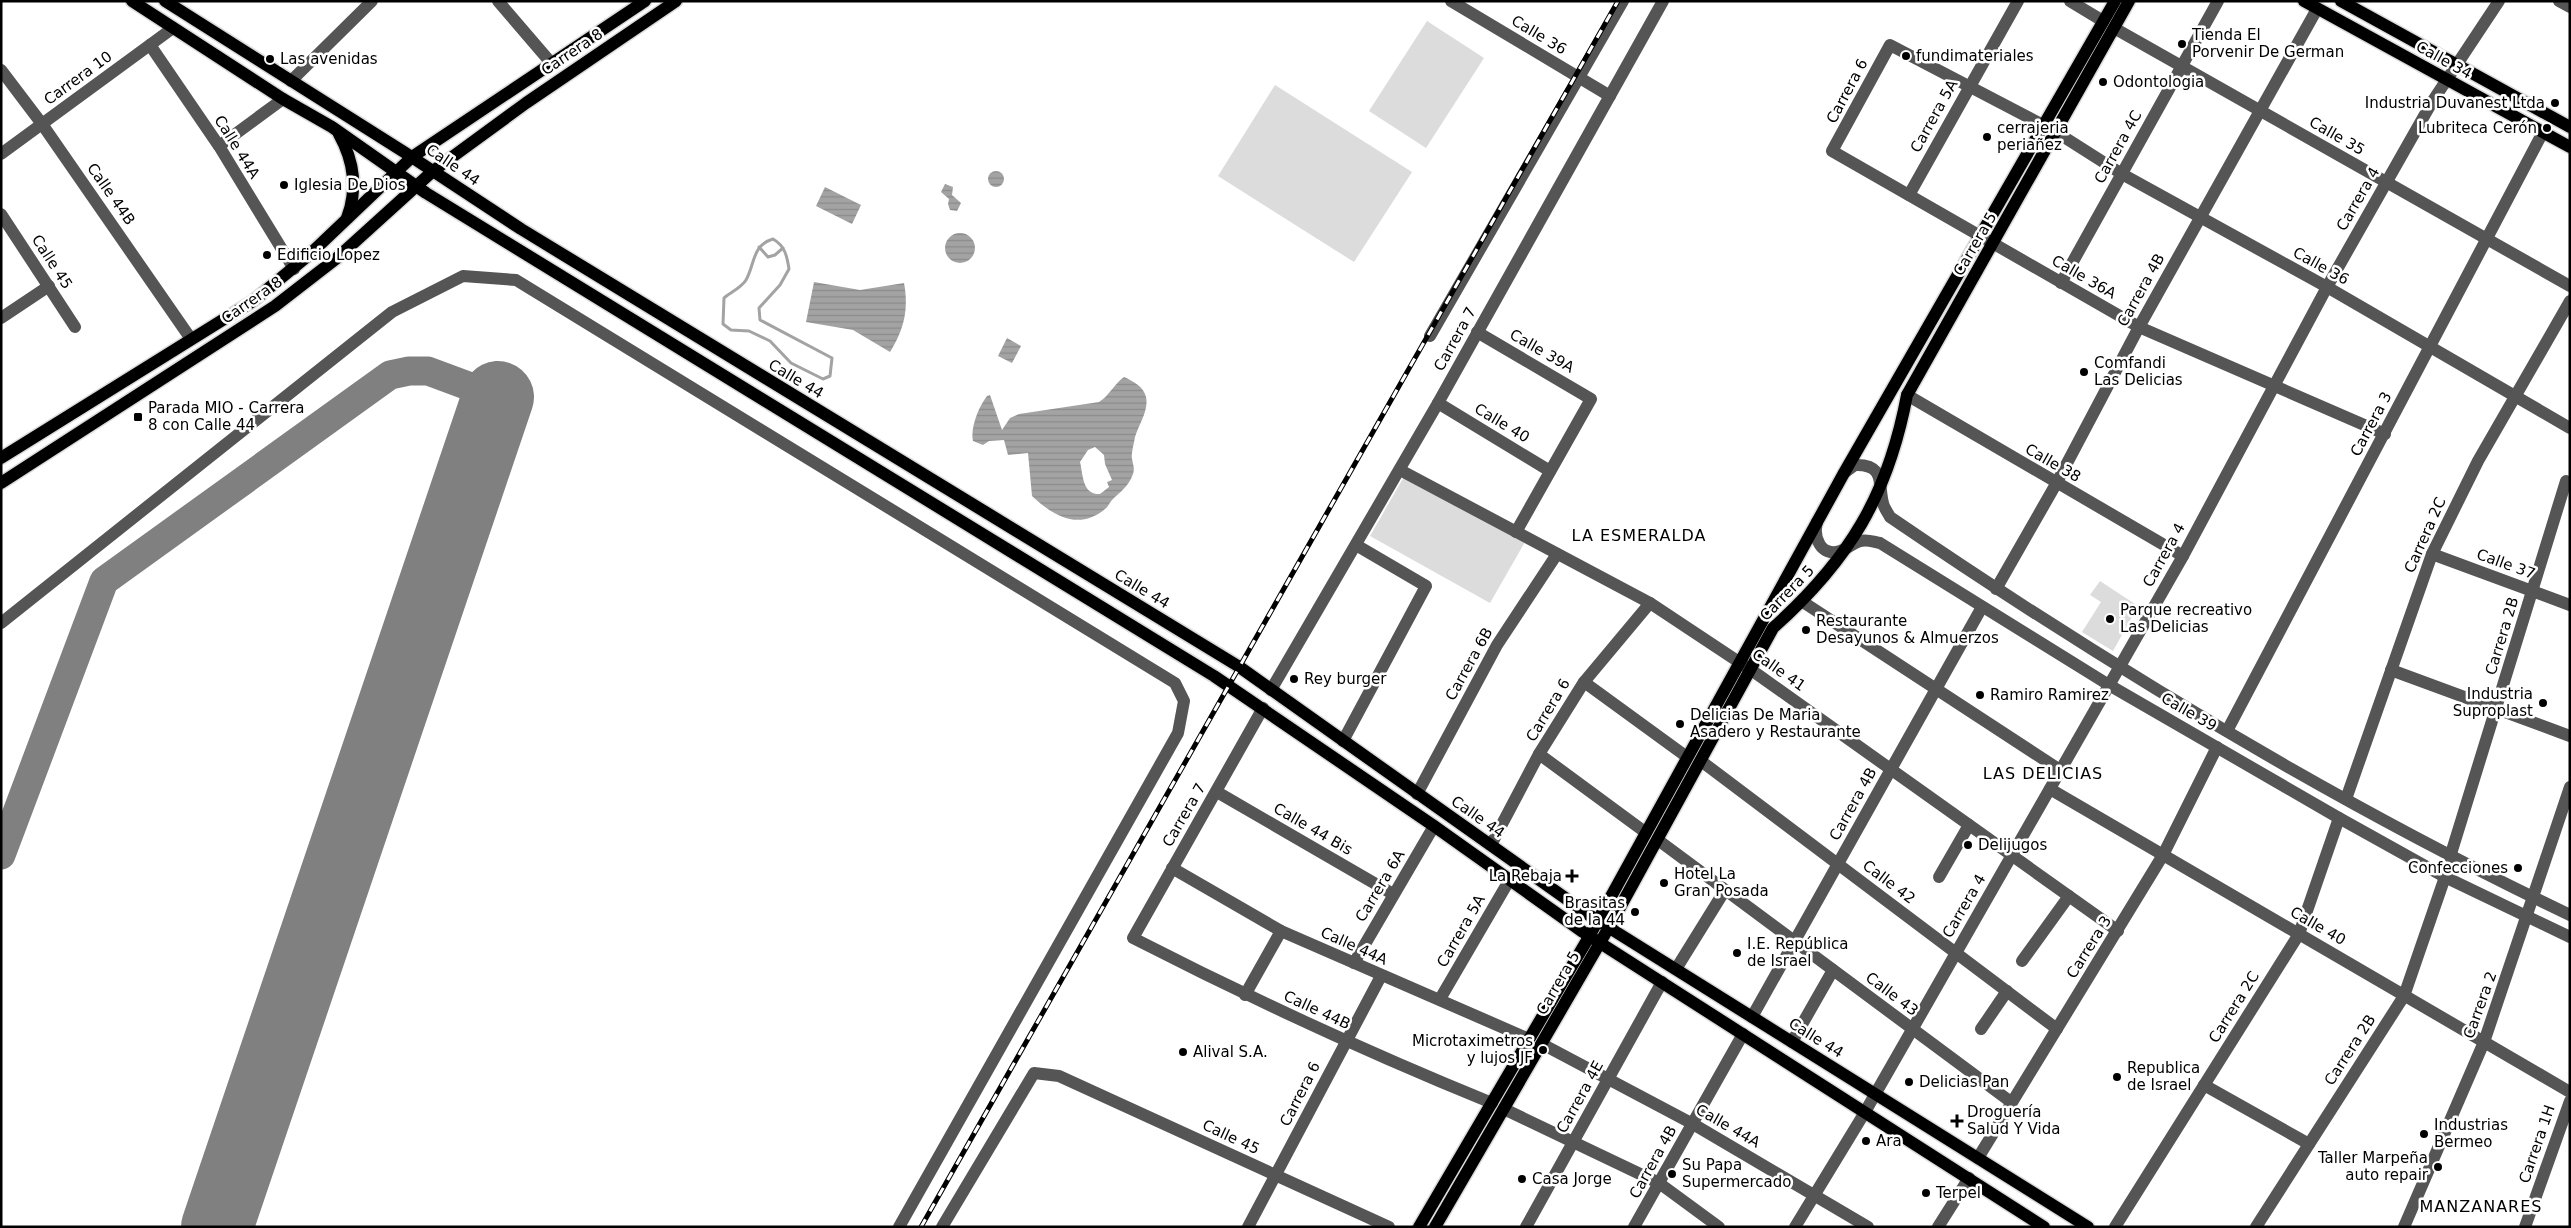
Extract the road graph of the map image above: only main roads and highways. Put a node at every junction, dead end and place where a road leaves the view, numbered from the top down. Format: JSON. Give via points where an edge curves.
{"nodes":[{"id":1,"x":132,"y":1,"type":"edge"},
{"id":2,"x":165,"y":1,"type":"edge"},
{"id":3,"x":645,"y":1,"type":"edge"},
{"id":4,"x":676,"y":1,"type":"edge"},
{"id":5,"x":2114,"y":1,"type":"edge"},
{"id":6,"x":2130,"y":1,"type":"edge"},
{"id":7,"x":2304,"y":1,"type":"edge"},
{"id":8,"x":2341,"y":1,"type":"edge"},
{"id":9,"x":179,"y":5,"type":"edge"},
{"id":10,"x":2570,"y":127,"type":"edge"},
{"id":11,"x":336,"y":130,"type":"junction"},
{"id":12,"x":2570,"y":147,"type":"edge"},
{"id":13,"x":412,"y":157,"type":"junction"},
{"id":14,"x":433,"y":171,"type":"junction"},
{"id":15,"x":395,"y":172,"type":"junction"},
{"id":16,"x":416,"y":186,"type":"junction"},
{"id":17,"x":345,"y":221,"type":"junction"},
{"id":18,"x":1,"y":458,"type":"edge"},
{"id":19,"x":1,"y":482,"type":"edge"},
{"id":20,"x":1597,"y":920,"type":"junction"},
{"id":21,"x":1609,"y":927,"type":"junction"},
{"id":22,"x":1589,"y":936,"type":"junction"},
{"id":23,"x":1600,"y":943,"type":"junction"},
{"id":24,"x":1419,"y":1227,"type":"edge"},
{"id":25,"x":1435,"y":1227,"type":"edge"},
{"id":26,"x":2044,"y":1227,"type":"edge"},
{"id":27,"x":2088,"y":1227,"type":"edge"}],
"edges":[{"from":1,"to":11,"type":"main road"},
{"from":2,"to":9,"type":"main road","name":"Calle 44"},
{"from":3,"to":13,"type":"main road","name":"Carrera 8"},
{"from":4,"to":14,"type":"main road","name":"Carrera 8"},
{"from":5,"to":20,"type":"main road","name":"Carrera 5","via":[[1844,473]]},
{"from":6,"to":21,"type":"main road","name":"Carrera 5","via":[[1907,395],[1900,433],[1882,485],[1849,546],[1803,602],[1772,628]]},
{"from":7,"to":12,"type":"main road","name":"Calle 34"},
{"from":8,"to":10,"type":"main road","name":"Calle 34"},
{"from":9,"to":13,"type":"main road","name":"Calle 44"},
{"from":11,"to":15,"type":"main road"},
{"from":11,"to":17,"type":"main road","via":[[351,159],[354,175],[351,206]]},
{"from":13,"to":14,"type":"main road","name":"Calle 44"},
{"from":13,"to":15,"type":"main road","name":"Carrera 8"},
{"from":14,"to":16,"type":"main road","name":"Carrera 8"},
{"from":14,"to":20,"type":"main road","name":"Calle 44","via":[[588,271],[1231,662]]},
{"from":15,"to":16,"type":"main road"},
{"from":15,"to":17,"type":"main road","name":"Carrera 8"},
{"from":16,"to":19,"type":"main road","name":"Carrera 8","via":[[337,258],[275,306]]},
{"from":16,"to":22,"type":"main road","via":[[1263,708]]},
{"from":17,"to":18,"type":"main road","name":"Carrera 8","via":[[294,269],[253,301]]},
{"from":20,"to":21,"type":"main road","name":"Calle 44"},
{"from":20,"to":22,"type":"main road","name":"Carrera 5"},
{"from":21,"to":23,"type":"main road","name":"Carrera 5"},
{"from":21,"to":27,"type":"main road","name":"Calle 44"},
{"from":22,"to":23,"type":"main road"},
{"from":22,"to":24,"type":"main road","name":"Carrera 5"},
{"from":23,"to":25,"type":"main road","name":"Carrera 5"},
{"from":23,"to":26,"type":"main road"}]}
